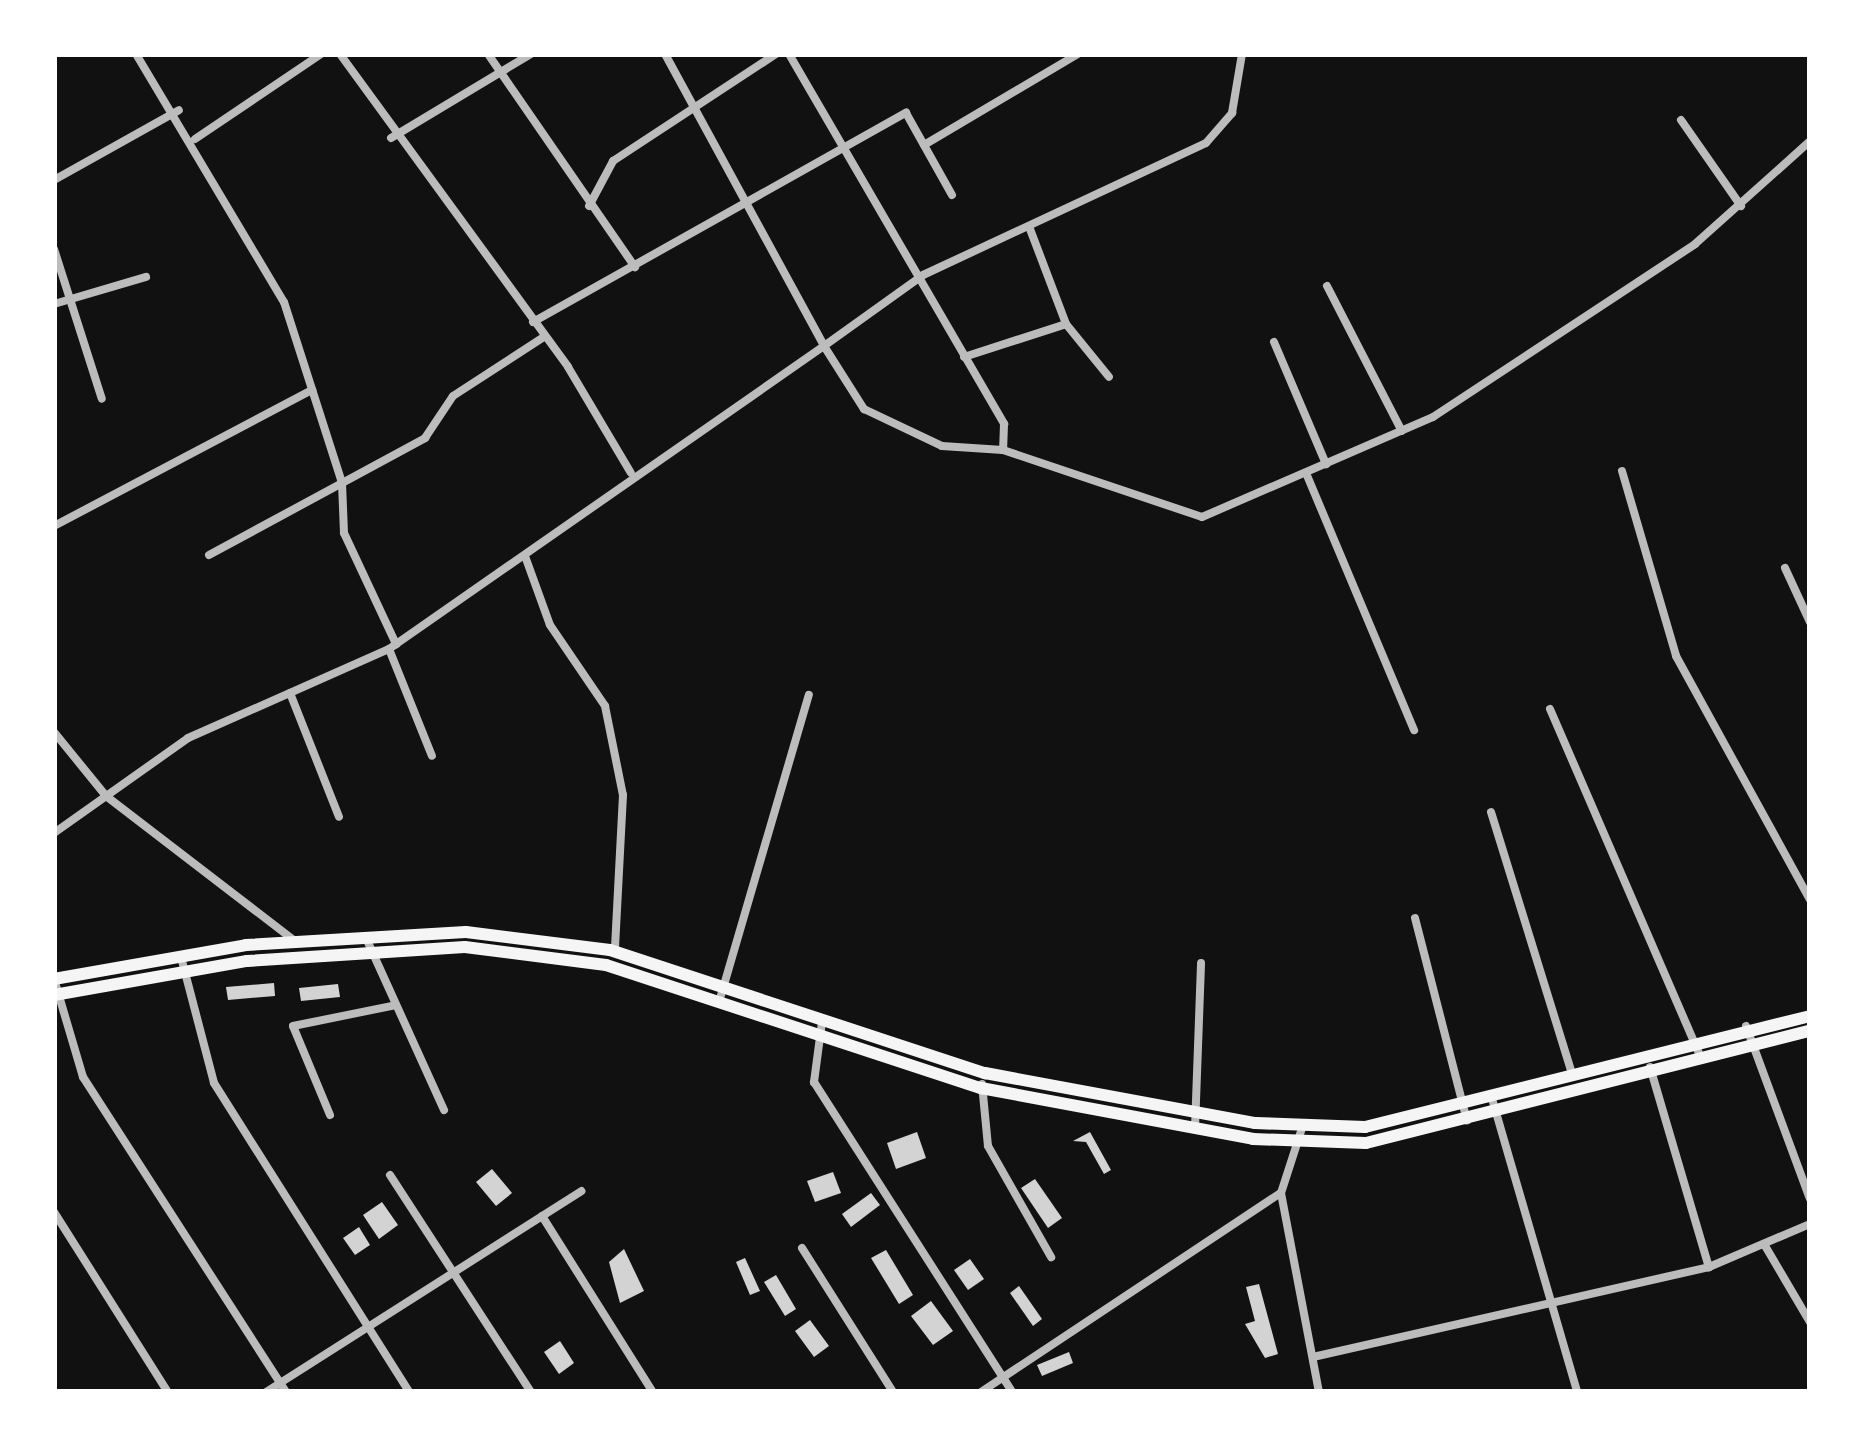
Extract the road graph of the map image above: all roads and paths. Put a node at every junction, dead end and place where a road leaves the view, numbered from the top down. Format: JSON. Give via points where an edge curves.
{"nodes":[{"id":1,"x":136,"y":54,"type":"edge"},
{"id":2,"x":321,"y":54,"type":"edge"},
{"id":3,"x":340,"y":54,"type":"edge"},
{"id":4,"x":488,"y":54,"type":"edge"},
{"id":5,"x":531,"y":54,"type":"edge"},
{"id":6,"x":665,"y":54,"type":"edge"},
{"id":7,"x":776,"y":54,"type":"edge"},
{"id":8,"x":789,"y":54,"type":"edge"},
{"id":9,"x":1078,"y":54,"type":"edge"},
{"id":10,"x":1242,"y":54,"type":"edge"},
{"id":11,"x":500,"y":73,"type":"junction"},
{"id":12,"x":688,"y":107,"type":"junction"},
{"id":13,"x":179,"y":110,"type":"junction"},
{"id":14,"x":1681,"y":120,"type":"dead end"},
{"id":15,"x":391,"y":138,"type":"junction"},
{"id":16,"x":195,"y":139,"type":"junction"},
{"id":17,"x":1810,"y":141,"type":"edge"},
{"id":18,"x":924,"y":145,"type":"junction"},
{"id":19,"x":846,"y":149,"type":"junction"},
{"id":20,"x":54,"y":180,"type":"edge"},
{"id":21,"x":952,"y":194,"type":"dead end"},
{"id":22,"x":589,"y":206,"type":"junction"},
{"id":23,"x":1741,"y":206,"type":"junction"},
{"id":24,"x":746,"y":209,"type":"junction"},
{"id":25,"x":1030,"y":229,"type":"junction"},
{"id":26,"x":54,"y":249,"type":"edge"},
{"id":27,"x":635,"y":267,"type":"junction"},
{"id":28,"x":923,"y":275,"type":"junction"},
{"id":29,"x":146,"y":277,"type":"dead end"},
{"id":30,"x":1327,"y":286,"type":"dead end"},
{"id":31,"x":70,"y":299,"type":"junction"},
{"id":32,"x":54,"y":304,"type":"edge"},
{"id":33,"x":532,"y":322,"type":"junction"},
{"id":34,"x":1066,"y":324,"type":"junction"},
{"id":35,"x":544,"y":337,"type":"junction"},
{"id":36,"x":1274,"y":342,"type":"dead end"},
{"id":37,"x":824,"y":346,"type":"junction"},
{"id":38,"x":964,"y":357,"type":"junction"},
{"id":39,"x":1109,"y":377,"type":"dead end"},
{"id":40,"x":312,"y":390,"type":"junction"},
{"id":41,"x":102,"y":399,"type":"dead end"},
{"id":42,"x":1402,"y":431,"type":"junction"},
{"id":43,"x":1003,"y":450,"type":"junction"},
{"id":44,"x":1326,"y":464,"type":"junction"},
{"id":45,"x":631,"y":472,"type":"junction"},
{"id":46,"x":1622,"y":472,"type":"dead end"},
{"id":47,"x":1306,"y":473,"type":"junction"},
{"id":48,"x":342,"y":483,"type":"junction"},
{"id":49,"x":54,"y":526,"type":"edge"},
{"id":50,"x":209,"y":555,"type":"dead end"},
{"id":51,"x":525,"y":556,"type":"junction"},
{"id":52,"x":1785,"y":568,"type":"dead end"},
{"id":53,"x":1810,"y":622,"type":"edge"},
{"id":54,"x":392,"y":647,"type":"junction"},
{"id":55,"x":290,"y":693,"type":"junction"},
{"id":56,"x":809,"y":695,"type":"dead end"},
{"id":57,"x":1550,"y":710,"type":"dead end"},
{"id":58,"x":1414,"y":730,"type":"dead end"},
{"id":59,"x":54,"y":732,"type":"edge"},
{"id":60,"x":432,"y":756,"type":"dead end"},
{"id":61,"x":106,"y":796,"type":"junction"},
{"id":62,"x":1491,"y":812,"type":"dead end"},
{"id":63,"x":339,"y":817,"type":"dead end"},
{"id":64,"x":54,"y":833,"type":"edge"},
{"id":65,"x":1810,"y":900,"type":"edge"},
{"id":66,"x":1415,"y":918,"type":"dead end"},
{"id":67,"x":366,"y":938,"type":"junction"},
{"id":68,"x":297,"y":942,"type":"junction"},
{"id":69,"x":615,"y":952,"type":"junction"},
{"id":70,"x":373,"y":953,"type":"junction"},
{"id":71,"x":181,"y":957,"type":"junction"},
{"id":72,"x":1201,"y":963,"type":"dead end"},
{"id":73,"x":615,"y":968,"type":"junction"},
{"id":74,"x":185,"y":972,"type":"junction"},
{"id":75,"x":55,"y":987,"type":"edge"},
{"id":76,"x":721,"y":995,"type":"junction"},
{"id":77,"x":396,"y":1005,"type":"junction"},
{"id":78,"x":1810,"y":1016,"type":"edge"},
{"id":79,"x":821,"y":1028,"type":"junction"},
{"id":80,"x":1810,"y":1031,"type":"edge"},
{"id":81,"x":1748,"y":1033,"type":"junction"},
{"id":82,"x":1693,"y":1039,"type":"junction"},
{"id":83,"x":1699,"y":1053,"type":"junction"},
{"id":84,"x":1648,"y":1059,"type":"junction"},
{"id":85,"x":983,"y":1080,"type":"junction"},
{"id":86,"x":1575,"y":1082,"type":"junction"},
{"id":87,"x":1494,"y":1109,"type":"junction"},
{"id":88,"x":444,"y":1110,"type":"dead end"},
{"id":89,"x":1195,"y":1113,"type":"junction"},
{"id":90,"x":330,"y":1115,"type":"dead end"},
{"id":91,"x":1466,"y":1116,"type":"junction"},
{"id":92,"x":1303,"y":1125,"type":"junction"},
{"id":93,"x":1195,"y":1128,"type":"junction"},
{"id":94,"x":1298,"y":1140,"type":"junction"},
{"id":95,"x":390,"y":1175,"type":"dead end"},
{"id":96,"x":581,"y":1191,"type":"dead end"},
{"id":97,"x":1281,"y":1193,"type":"junction"},
{"id":98,"x":1810,"y":1199,"type":"edge"},
{"id":99,"x":54,"y":1212,"type":"edge"},
{"id":100,"x":542,"y":1216,"type":"junction"},
{"id":101,"x":1810,"y":1225,"type":"edge"},
{"id":102,"x":1764,"y":1244,"type":"junction"},
{"id":103,"x":802,"y":1248,"type":"dead end"},
{"id":104,"x":1052,"y":1257,"type":"dead end"},
{"id":105,"x":1709,"y":1267,"type":"junction"},
{"id":106,"x":453,"y":1272,"type":"junction"},
{"id":107,"x":1544,"y":1304,"type":"junction"},
{"id":108,"x":1810,"y":1322,"type":"edge"},
{"id":109,"x":368,"y":1327,"type":"junction"},
{"id":110,"x":1312,"y":1357,"type":"junction"},
{"id":111,"x":1003,"y":1377,"type":"junction"},
{"id":112,"x":284,"y":1387,"type":"edge"},
{"id":113,"x":168,"y":1392,"type":"edge"},
{"id":114,"x":266,"y":1392,"type":"edge"},
{"id":115,"x":409,"y":1392,"type":"edge"},
{"id":116,"x":531,"y":1392,"type":"edge"},
{"id":117,"x":653,"y":1392,"type":"edge"},
{"id":118,"x":893,"y":1392,"type":"edge"},
{"id":119,"x":981,"y":1392,"type":"edge"},
{"id":120,"x":1012,"y":1392,"type":"edge"},
{"id":121,"x":1319,"y":1392,"type":"edge"},
{"id":122,"x":1577,"y":1392,"type":"edge"}],
"edges":[{"from":1,"to":13,"type":"street"},
{"from":2,"to":16,"type":"street"},
{"from":3,"to":15,"type":"street"},
{"from":4,"to":11,"type":"street"},
{"from":5,"to":11,"type":"street"},
{"from":6,"to":12,"type":"street"},
{"from":7,"to":12,"type":"street"},
{"from":8,"to":19,"type":"street"},
{"from":9,"to":18,"type":"street"},
{"from":10,"to":25,"type":"street","via":[[1232,113],[1206,143]]},
{"from":11,"to":15,"type":"street"},
{"from":11,"to":22,"type":"street"},
{"from":12,"to":22,"type":"street","via":[[614,161]]},
{"from":12,"to":24,"type":"street"},
{"from":13,"to":16,"type":"street"},
{"from":13,"to":20,"type":"street"},
{"from":14,"to":23,"type":"street"},
{"from":15,"to":33,"type":"street"},
{"from":16,"to":40,"type":"street","via":[[284,302]]},
{"from":17,"to":23,"type":"street"},
{"from":18,"to":19,"type":"street","via":[[906,113]]},
{"from":18,"to":21,"type":"street"},
{"from":19,"to":24,"type":"street"},
{"from":19,"to":28,"type":"street"},
{"from":22,"to":27,"type":"street"},
{"from":23,"to":42,"type":"street"},
{"from":24,"to":27,"type":"street"},
{"from":24,"to":37,"type":"street"},
{"from":25,"to":28,"type":"street"},
{"from":25,"to":34,"type":"street"},
{"from":26,"to":31,"type":"street"},
{"from":27,"to":33,"type":"street"},
{"from":28,"to":37,"type":"street"},
{"from":28,"to":38,"type":"street"},
{"from":29,"to":31,"type":"street"},
{"from":30,"to":42,"type":"street"},
{"from":31,"to":32,"type":"street"},
{"from":31,"to":41,"type":"street"},
{"from":33,"to":35,"type":"street"},
{"from":34,"to":38,"type":"street"},
{"from":34,"to":39,"type":"street"},
{"from":35,"to":45,"type":"street"},
{"from":35,"to":48,"type":"street","via":[[453,396],[424,438]]},
{"from":36,"to":44,"type":"street"},
{"from":37,"to":43,"type":"street","via":[[864,409],[942,446]]},
{"from":37,"to":45,"type":"street"},
{"from":38,"to":43,"type":"street","via":[[1004,424]]},
{"from":40,"to":48,"type":"street"},
{"from":40,"to":49,"type":"street"},
{"from":42,"to":44,"type":"street"},
{"from":43,"to":47,"type":"street","via":[[1202,517]]},
{"from":44,"to":47,"type":"street"},
{"from":45,"to":51,"type":"street"},
{"from":46,"to":65,"type":"street","via":[[1676,656]]},
{"from":47,"to":58,"type":"street"},
{"from":48,"to":50,"type":"street"},
{"from":48,"to":54,"type":"street","via":[[344,533]]},
{"from":51,"to":54,"type":"street"},
{"from":51,"to":69,"type":"street","via":[[550,625],[605,706],[622,795]]},
{"from":52,"to":53,"type":"street"},
{"from":54,"to":55,"type":"street"},
{"from":54,"to":60,"type":"street"},
{"from":55,"to":61,"type":"street","via":[[188,738]]},
{"from":55,"to":63,"type":"street"},
{"from":56,"to":76,"type":"street"},
{"from":57,"to":82,"type":"street"},
{"from":59,"to":61,"type":"street"},
{"from":61,"to":64,"type":"street"},
{"from":61,"to":68,"type":"street"},
{"from":62,"to":86,"type":"street"},
{"from":66,"to":91,"type":"street"},
{"from":67,"to":68,"type":"main road"},
{"from":67,"to":69,"type":"main road","via":[[466,932]]},
{"from":67,"to":70,"type":"street"},
{"from":68,"to":71,"type":"main road"},
{"from":69,"to":73,"type":"street"},
{"from":69,"to":76,"type":"main road"},
{"from":70,"to":73,"type":"main road","via":[[465,947]]},
{"from":70,"to":74,"type":"main road"},
{"from":70,"to":77,"type":"street"},
{"from":71,"to":74,"type":"street"},
{"from":71,"to":75,"type":"main road"},
{"from":72,"to":89,"type":"street"},
{"from":73,"to":76,"type":"main road"},
{"from":74,"to":75,"type":"main road"},
{"from":74,"to":109,"type":"street","via":[[214,1083]]},
{"from":75,"to":112,"type":"street","via":[[83,1077]]},
{"from":76,"to":79,"type":"main road"},
{"from":77,"to":88,"type":"street"},
{"from":77,"to":90,"type":"street","via":[[293,1025]]},
{"from":78,"to":81,"type":"main road"},
{"from":79,"to":85,"type":"main road"},
{"from":79,"to":111,"type":"street","via":[[814,1082]]},
{"from":80,"to":81,"type":"main road"},
{"from":81,"to":82,"type":"main road"},
{"from":81,"to":83,"type":"main road"},
{"from":81,"to":98,"type":"street"},
{"from":82,"to":83,"type":"street"},
{"from":82,"to":84,"type":"main road"},
{"from":83,"to":84,"type":"main road"},
{"from":84,"to":86,"type":"main road"},
{"from":84,"to":105,"type":"street"},
{"from":85,"to":89,"type":"main road"},
{"from":85,"to":93,"type":"main road"},
{"from":85,"to":104,"type":"street","via":[[988,1146]]},
{"from":86,"to":87,"type":"main road"},
{"from":87,"to":91,"type":"main road"},
{"from":87,"to":107,"type":"street"},
{"from":89,"to":92,"type":"main road"},
{"from":89,"to":93,"type":"street"},
{"from":91,"to":92,"type":"main road","via":[[1395,1126]]},
{"from":91,"to":94,"type":"main road","via":[[1400,1140]]},
{"from":92,"to":94,"type":"street"},
{"from":93,"to":94,"type":"main road"},
{"from":94,"to":97,"type":"street"},
{"from":95,"to":106,"type":"street"},
{"from":96,"to":100,"type":"street"},
{"from":97,"to":110,"type":"street"},
{"from":97,"to":111,"type":"street"},
{"from":99,"to":113,"type":"street"},
{"from":100,"to":106,"type":"street"},
{"from":100,"to":117,"type":"street"},
{"from":101,"to":102,"type":"street"},
{"from":102,"to":105,"type":"street"},
{"from":102,"to":108,"type":"street"},
{"from":103,"to":118,"type":"street"},
{"from":105,"to":107,"type":"street"},
{"from":106,"to":109,"type":"street"},
{"from":106,"to":116,"type":"street"},
{"from":107,"to":110,"type":"street"},
{"from":107,"to":122,"type":"street"},
{"from":109,"to":112,"type":"street"},
{"from":109,"to":115,"type":"street"},
{"from":110,"to":121,"type":"street"},
{"from":111,"to":119,"type":"street"},
{"from":111,"to":120,"type":"street"},
{"from":112,"to":114,"type":"street"}]}
